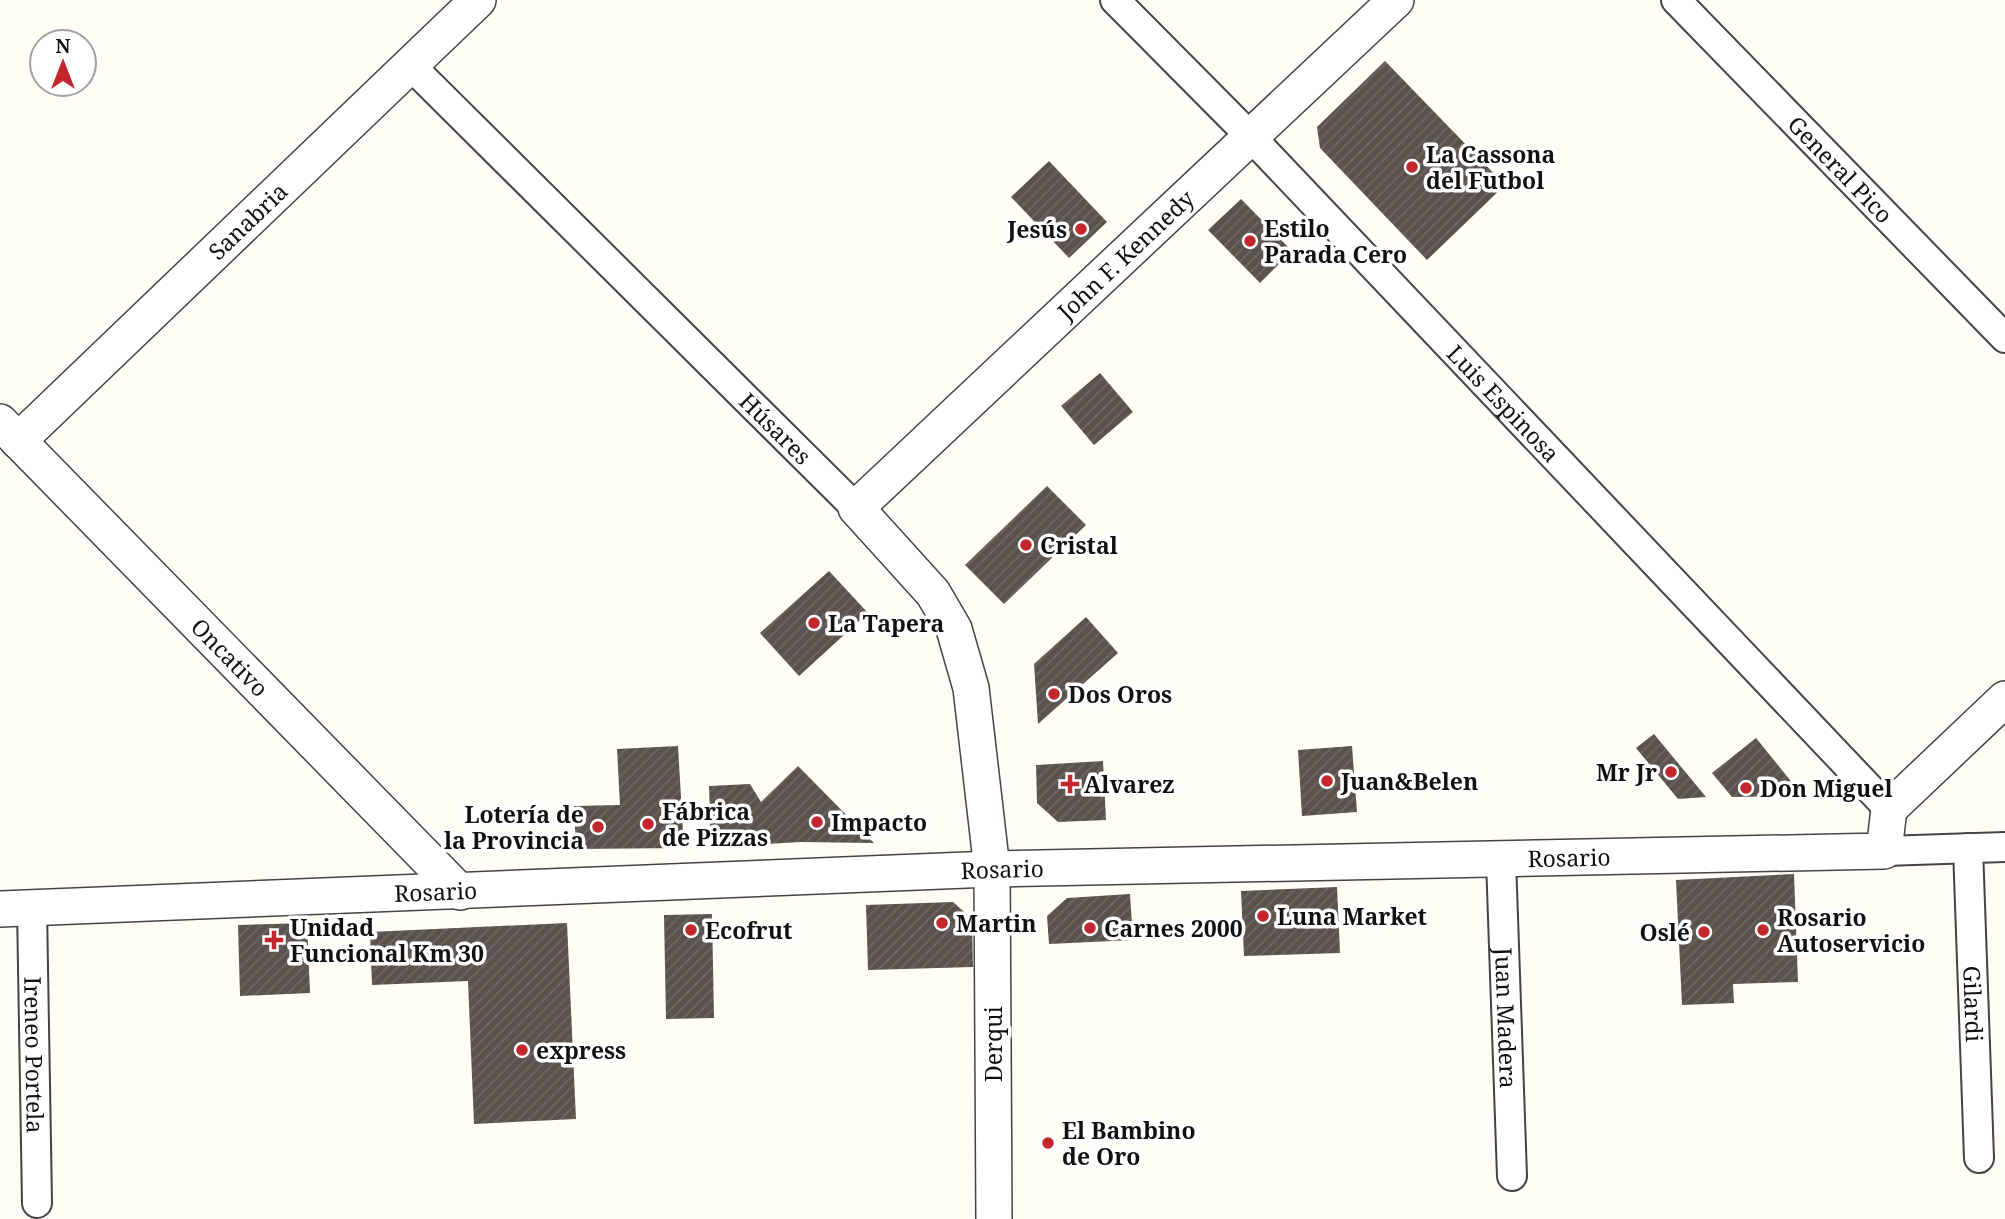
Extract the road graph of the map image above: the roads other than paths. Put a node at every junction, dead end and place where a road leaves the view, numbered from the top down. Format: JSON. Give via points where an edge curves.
{"nodes":[{"id":1,"x":478,"y":0,"type":"edge"},
{"id":2,"x":1115,"y":0,"type":"edge"},
{"id":3,"x":1395,"y":0,"type":"edge"},
{"id":4,"x":1676,"y":0,"type":"edge"},
{"id":5,"x":411,"y":66,"type":"junction"},
{"id":6,"x":1250,"y":136,"type":"junction"},
{"id":7,"x":2005,"y":338,"type":"edge"},
{"id":8,"x":9,"y":432,"type":"edge"},
{"id":9,"x":856,"y":508,"type":"junction"},
{"id":10,"x":2005,"y":699,"type":"edge"},
{"id":11,"x":1889,"y":809,"type":"junction"},
{"id":12,"x":2005,"y":847,"type":"edge"},
{"id":13,"x":1968,"y":848,"type":"junction"},
{"id":14,"x":1884,"y":851,"type":"junction"},
{"id":15,"x":1501,"y":860,"type":"junction"},
{"id":16,"x":992,"y":869,"type":"junction"},
{"id":17,"x":460,"y":891,"type":"junction"},
{"id":18,"x":16,"y":908,"type":"edge"},
{"id":19,"x":1979,"y":1158,"type":"dead end"},
{"id":20,"x":1512,"y":1176,"type":"dead end"},
{"id":21,"x":37,"y":1203,"type":"dead end"},
{"id":22,"x":994,"y":1219,"type":"edge"}],
"edges":[{"from":1,"to":5,"type":"street","name":"Sanabria"},
{"from":2,"to":6,"type":"street","name":"Luis Espinosa"},
{"from":3,"to":6,"type":"street","name":"John F. Kennedy"},
{"from":4,"to":7,"type":"street","name":"General Pico"},
{"from":5,"to":8,"type":"street","name":"Sanabria"},
{"from":5,"to":9,"type":"street","name":"Húsares"},
{"from":6,"to":9,"type":"street","name":"John F. Kennedy"},
{"from":6,"to":11,"type":"street","name":"Luis Espinosa"},
{"from":8,"to":17,"type":"street","name":"Oncativo"},
{"from":9,"to":16,"type":"street","name":"Húsares","via":[[933,593],[954,629],[971,688]]},
{"from":10,"to":11,"type":"street"},
{"from":11,"to":14,"type":"street"},
{"from":12,"to":13,"type":"street","name":"Rosario"},
{"from":13,"to":14,"type":"street","name":"Rosario"},
{"from":13,"to":19,"type":"street","name":"Gilardi"},
{"from":14,"to":15,"type":"street","name":"Rosario"},
{"from":15,"to":16,"type":"street","name":"Rosario"},
{"from":15,"to":20,"type":"street","name":"Juan Madera"},
{"from":16,"to":17,"type":"street","name":"Rosario"},
{"from":16,"to":22,"type":"street","name":"Derqui"},
{"from":17,"to":18,"type":"street","name":"Rosario"},
{"from":18,"to":21,"type":"street","name":"Ireneo Portela"}]}
